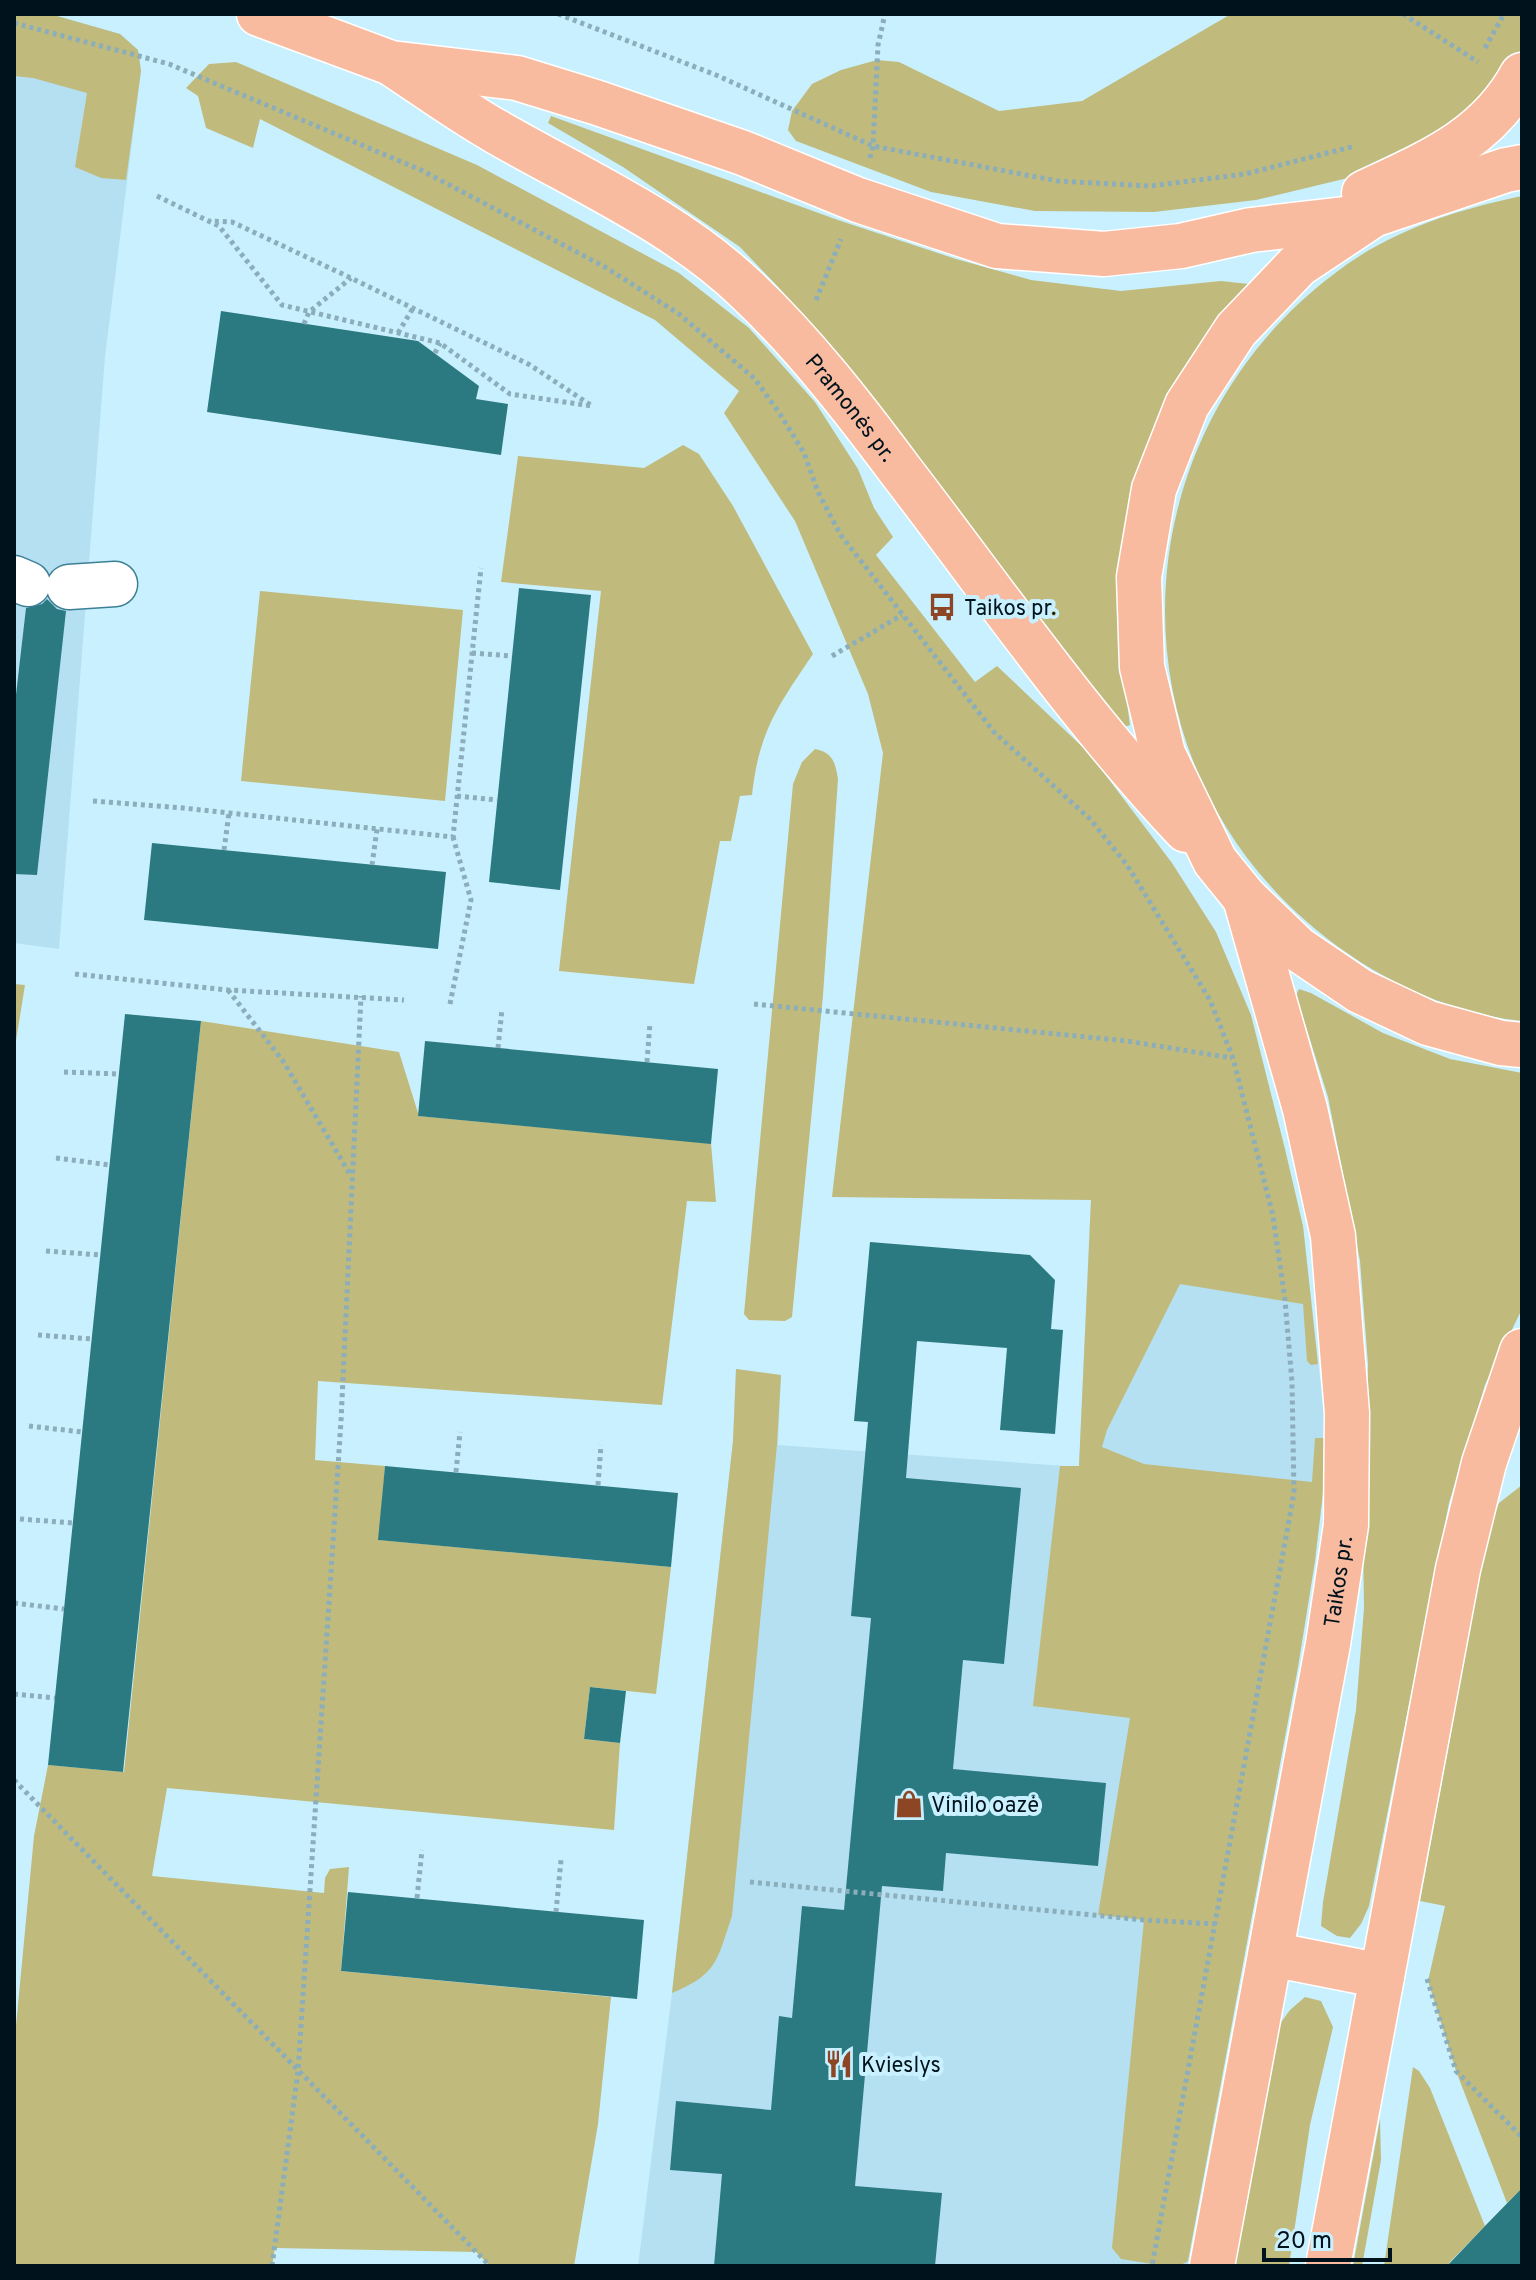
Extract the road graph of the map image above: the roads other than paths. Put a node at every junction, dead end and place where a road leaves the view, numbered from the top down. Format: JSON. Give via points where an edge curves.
{"nodes":[{"id":1,"x":259,"y":14,"type":"edge"},
{"id":2,"x":391,"y":63,"type":"junction"},
{"id":3,"x":1522,"y":75,"type":"edge"},
{"id":4,"x":1517,"y":163,"type":"edge"},
{"id":5,"x":1373,"y":215,"type":"junction"},
{"id":6,"x":1251,"y":230,"type":"junction"},
{"id":7,"x":37,"y":583,"type":"edge"},
{"id":8,"x":115,"y":584,"type":"dead end"},
{"id":9,"x":1215,"y":861,"type":"junction"},
{"id":10,"x":1245,"y":898,"type":"junction"},
{"id":11,"x":1522,"y":1045,"type":"edge"},
{"id":12,"x":1522,"y":1351,"type":"edge"},
{"id":13,"x":1271,"y":1954,"type":"junction"},
{"id":14,"x":1403,"y":1973,"type":"junction"},
{"id":15,"x":1212,"y":2266,"type":"edge"},
{"id":16,"x":1328,"y":2266,"type":"edge"}],
"edges":[{"from":1,"to":2,"type":"main road","name":"Pramonės pr."},
{"from":2,"to":6,"type":"main road","name":"Pramonės pr.","via":[[517,78],[997,246],[1104,254],[1181,246]]},
{"from":2,"to":9,"type":"main road","name":"Pramonės pr.","via":[[493,130],[699,248],[747,290],[862,420],[1148,790]]},
{"from":3,"to":6,"type":"main road","via":[[1493,116],[1446,154],[1354,198]]},
{"from":4,"to":5,"type":"main road"},
{"from":5,"to":6,"type":"main road","name":"Pramonės pr."},
{"from":5,"to":9,"type":"main road","via":[[1298,265],[1236,330],[1187,405],[1154,489],[1139,577],[1142,667],[1163,754]]},
{"from":7,"to":8,"type":"lane"},
{"from":9,"to":10,"type":"main road"},
{"from":10,"to":11,"type":"main road","via":[[1298,949],[1360,991],[1428,1023]]},
{"from":10,"to":13,"type":"main road","name":"Taikos pr.","via":[[1305,1109],[1333,1236],[1347,1413],[1346,1525]]},
{"from":12,"to":14,"type":"main road","via":[[1484,1463],[1458,1569]]},
{"from":13,"to":14,"type":"main road"},
{"from":13,"to":15,"type":"main road","name":"Taikos pr."},
{"from":14,"to":16,"type":"main road"}]}
